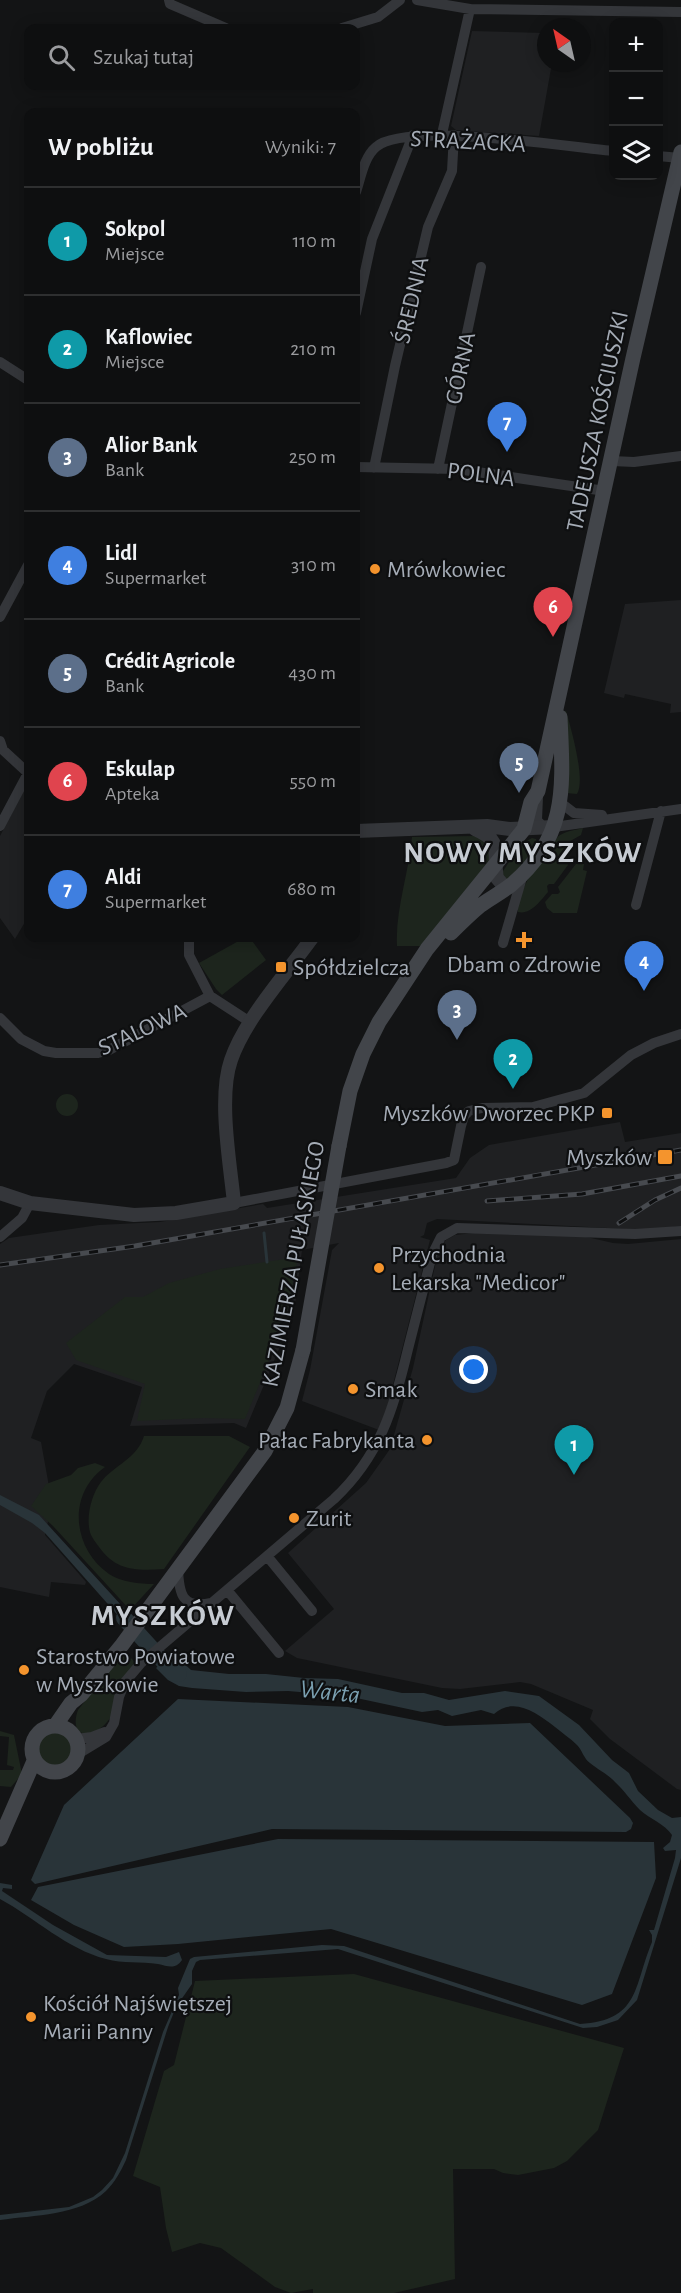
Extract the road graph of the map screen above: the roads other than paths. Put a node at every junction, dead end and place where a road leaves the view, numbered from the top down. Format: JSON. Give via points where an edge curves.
{"nodes":[{"id":1,"x":169,"y":0,"type":"edge"},
{"id":2,"x":400,"y":0,"type":"edge"},
{"id":3,"x":417,"y":0,"type":"edge"},
{"id":4,"x":512,"y":5,"type":"edge"},
{"id":5,"x":470,"y":9,"type":"junction"},
{"id":6,"x":681,"y":12,"type":"edge"},
{"id":7,"x":217,"y":24,"type":"edge"},
{"id":8,"x":355,"y":24,"type":"edge"},
{"id":9,"x":442,"y":134,"type":"junction"},
{"id":10,"x":413,"y":135,"type":"junction"},
{"id":11,"x":454,"y":135,"type":"junction"},
{"id":12,"x":609,"y":150,"type":"edge"},
{"id":13,"x":680,"y":155,"type":"edge"},
{"id":14,"x":663,"y":156,"type":"edge"},
{"id":15,"x":360,"y":180,"type":"edge"},
{"id":16,"x":481,"y":267,"type":"dead end"},
{"id":17,"x":360,"y":294,"type":"edge"},
{"id":18,"x":0,"y":362,"type":"edge"},
{"id":19,"x":24,"y":377,"type":"edge"},
{"id":20,"x":681,"y":456,"type":"edge"},
{"id":21,"x":612,"y":461,"type":"junction"},
{"id":22,"x":360,"y":467,"type":"edge"},
{"id":23,"x":374,"y":468,"type":"junction"},
{"id":24,"x":438,"y":469,"type":"junction"},
{"id":25,"x":605,"y":491,"type":"junction"},
{"id":26,"x":24,"y":572,"type":"edge"},
{"id":27,"x":0,"y":616,"type":"edge"},
{"id":28,"x":559,"y":701,"type":"junction"},
{"id":29,"x":1,"y":749,"type":"edge"},
{"id":30,"x":24,"y":769,"type":"edge"},
{"id":31,"x":24,"y":781,"type":"edge"},
{"id":32,"x":538,"y":791,"type":"junction"},
{"id":33,"x":561,"y":803,"type":"junction"},
{"id":34,"x":681,"y":809,"type":"edge"},
{"id":35,"x":662,"y":811,"type":"junction"},
{"id":36,"x":614,"y":818,"type":"junction"},
{"id":37,"x":0,"y":826,"type":"edge"},
{"id":38,"x":473,"y":828,"type":"junction"},
{"id":39,"x":549,"y":828,"type":"junction"},
{"id":40,"x":524,"y":829,"type":"junction"},
{"id":41,"x":360,"y":831,"type":"edge"},
{"id":42,"x":496,"y":865,"type":"junction"},
{"id":43,"x":523,"y":874,"type":"junction"},
{"id":44,"x":509,"y":886,"type":"junction"},
{"id":45,"x":636,"y":905,"type":"dead end"},
{"id":46,"x":189,"y":942,"type":"edge"},
{"id":47,"x":309,"y":942,"type":"edge"},
{"id":48,"x":503,"y":942,"type":"dead end"},
{"id":49,"x":412,"y":971,"type":"junction"},
{"id":50,"x":210,"y":996,"type":"junction"},
{"id":51,"x":0,"y":1018,"type":"edge"},
{"id":52,"x":250,"y":1022,"type":"junction"},
{"id":53,"x":681,"y":1034,"type":"edge"},
{"id":54,"x":0,"y":1193,"type":"edge"},
{"id":55,"x":30,"y":1203,"type":"junction"},
{"id":56,"x":234,"y":1203,"type":"junction"},
{"id":57,"x":681,"y":1231,"type":"edge"},
{"id":58,"x":0,"y":1237,"type":"edge"},
{"id":59,"x":267,"y":1556,"type":"junction"},
{"id":60,"x":178,"y":1569,"type":"junction"},
{"id":61,"x":227,"y":1590,"type":"junction"},
{"id":62,"x":212,"y":1603,"type":"junction"},
{"id":63,"x":312,"y":1611,"type":"dead end"},
{"id":64,"x":279,"y":1653,"type":"dead end"},
{"id":65,"x":81,"y":1695,"type":"junction"},
{"id":66,"x":55,"y":1726,"type":"junction"},
{"id":67,"x":75,"y":1742,"type":"junction"},
{"id":68,"x":34,"y":1761,"type":"junction"},
{"id":69,"x":48,"y":1772,"type":"junction"},
{"id":70,"x":15,"y":1804,"type":"junction"},
{"id":71,"x":0,"y":1839,"type":"edge"}],
"edges":[{"from":1,"to":7,"type":"street"},
{"from":2,"to":8,"type":"street","via":[[378,17]]},
{"from":3,"to":5,"type":"street"},
{"from":4,"to":5,"type":"street"},
{"from":4,"to":6,"type":"street"},
{"from":5,"to":9,"type":"street"},
{"from":9,"to":10,"type":"street","name":"STRAŻACKA"},
{"from":9,"to":11,"type":"street","name":"STRAŻACKA"},
{"from":10,"to":15,"type":"street","name":"STRAŻACKA","via":[[390,139],[376,147],[367,158]]},
{"from":10,"to":17,"type":"street","via":[[372,239]]},
{"from":11,"to":12,"type":"street","name":"STRAŻACKA"},
{"from":11,"to":23,"type":"street","name":"ŚREDNIA","via":[[452,171],[428,227]]},
{"from":13,"to":14,"type":"street"},
{"from":13,"to":21,"type":"main road","name":"TADEUSZA KOŚCIUSZKI"},
{"from":16,"to":24,"type":"street","name":"GÓRNA"},
{"from":18,"to":19,"type":"street"},
{"from":20,"to":21,"type":"street"},
{"from":21,"to":25,"type":"main road","name":"TADEUSZA KOŚCIUSZKI"},
{"from":22,"to":23,"type":"street","name":"POLNA"},
{"from":23,"to":24,"type":"street","name":"POLNA"},
{"from":24,"to":25,"type":"street","name":"POLNA"},
{"from":25,"to":28,"type":"main road","name":"TADEUSZA KOŚCIUSZKI"},
{"from":26,"to":27,"type":"street"},
{"from":28,"to":32,"type":"main road","name":"TADEUSZA KOŚCIUSZKI"},
{"from":28,"to":33,"type":"main road","name":"TADEUSZA KOŚCIUSZKI"},
{"from":29,"to":30,"type":"street"},
{"from":31,"to":37,"type":"street"},
{"from":32,"to":39,"type":"street","via":[[537,820]]},
{"from":32,"to":40,"type":"main road","name":"TADEUSZA KOŚCIUSZKI"},
{"from":33,"to":36,"type":"street","via":[[574,813]]},
{"from":33,"to":39,"type":"main road","name":"TADEUSZA KOŚCIUSZKI"},
{"from":34,"to":35,"type":"street"},
{"from":35,"to":36,"type":"street"},
{"from":35,"to":45,"type":"street"},
{"from":36,"to":39,"type":"street"},
{"from":38,"to":40,"type":"street"},
{"from":38,"to":41,"type":"street"},
{"from":38,"to":42,"type":"street","via":[[488,834],[494,842]]},
{"from":39,"to":40,"type":"street"},
{"from":39,"to":43,"type":"main road","name":"KAZIMIERZA PUŁASKIEGO","via":[[541,853]]},
{"from":40,"to":42,"type":"main road","name":"KAZIMIERZA PUŁASKIEGO"},
{"from":42,"to":44,"type":"street","via":[[499,882]]},
{"from":42,"to":49,"type":"main road","name":"KAZIMIERZA PUŁASKIEGO"},
{"from":43,"to":44,"type":"main road","name":"KAZIMIERZA PUŁASKIEGO"},
{"from":43,"to":48,"type":"street"},
{"from":44,"to":49,"type":"main road","name":"KAZIMIERZA PUŁASKIEGO","via":[[468,915]]},
{"from":46,"to":50,"type":"street","via":[[189,955]]},
{"from":47,"to":52,"type":"street"},
{"from":49,"to":60,"type":"main road","name":"KAZIMIERZA PUŁASKIEGO","bridge":true,"via":[[379,1022],[350,1091],[303,1350],[288,1408],[256,1465]]},
{"from":50,"to":51,"type":"street","name":"STALOWA","via":[[98,1053],[42,1050],[21,1039]]},
{"from":50,"to":52,"type":"street","name":"STALOWA"},
{"from":52,"to":56,"type":"street","via":[[231,1061],[225,1104]]},
{"from":53,"to":56,"type":"street","via":[[640,1050],[588,1090],[567,1098],[533,1107],[469,1111],[464,1116],[454,1160]]},
{"from":54,"to":55,"type":"street"},
{"from":55,"to":56,"type":"street","via":[[134,1215],[176,1213]]},
{"from":55,"to":58,"type":"street","via":[[22,1218]]},
{"from":57,"to":59,"type":"street","via":[[636,1234],[457,1228],[449,1232],[438,1241],[432,1255],[390,1415],[370,1458],[348,1485]]},
{"from":59,"to":61,"type":"street"},
{"from":59,"to":63,"type":"street"},
{"from":60,"to":62,"type":"street","via":[[184,1599],[196,1605]]},
{"from":60,"to":65,"type":"main road","name":"KAZIMIERZA PUŁASKIEGO"},
{"from":61,"to":62,"type":"street"},
{"from":61,"to":64,"type":"street"},
{"from":62,"to":67,"type":"street","via":[[125,1682],[106,1737]]},
{"from":65,"to":66,"type":"main road","name":"KAZIMIERZA PUŁASKIEGO"},
{"from":65,"to":67,"type":"main road","name":"KAZIMIERZA PUŁASKIEGO","via":[[72,1720]]},
{"from":66,"to":67,"type":"main road"},
{"from":66,"to":68,"type":"main road","via":[[41,1730],[34,1739]]},
{"from":67,"to":69,"type":"main road","via":[[73,1764],[64,1771]]},
{"from":68,"to":69,"type":"main road"},
{"from":68,"to":70,"type":"main road"},
{"from":69,"to":70,"type":"main road"},
{"from":70,"to":71,"type":"main road"}]}
